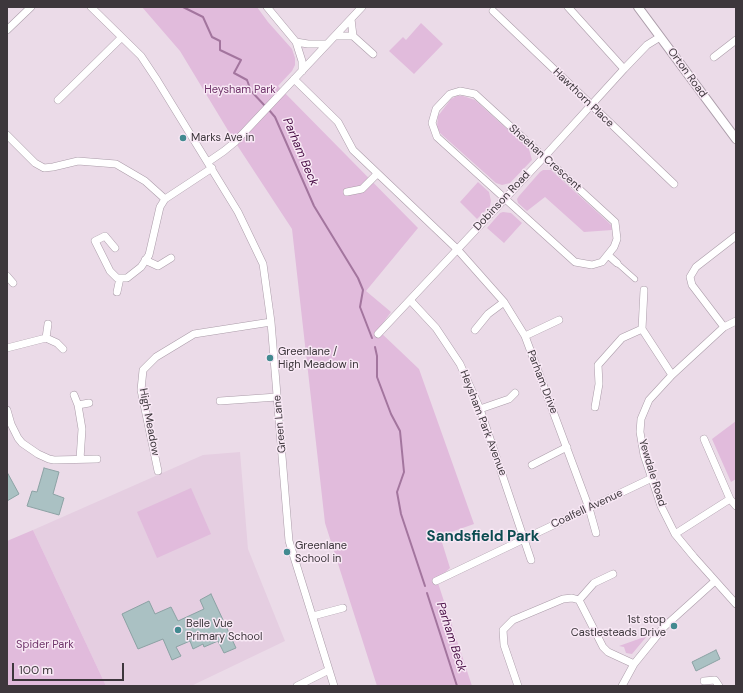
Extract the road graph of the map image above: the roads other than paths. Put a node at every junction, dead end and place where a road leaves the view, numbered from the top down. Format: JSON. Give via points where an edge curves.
{"nodes":[{"id":1,"x":31,"y":7,"type":"edge"},
{"id":2,"x":91,"y":7,"type":"edge"},
{"id":3,"x":267,"y":7,"type":"edge"},
{"id":4,"x":362,"y":7,"type":"edge"},
{"id":5,"x":568,"y":7,"type":"edge"},
{"id":6,"x":638,"y":7,"type":"edge"},
{"id":7,"x":493,"y":11,"type":"dead end"},
{"id":8,"x":351,"y":19,"type":"junction"},
{"id":9,"x":7,"y":30,"type":"edge"},
{"id":10,"x":335,"y":36,"type":"junction"},
{"id":11,"x":353,"y":36,"type":"junction"},
{"id":12,"x":660,"y":37,"type":"junction"},
{"id":13,"x":121,"y":38,"type":"junction"},
{"id":14,"x":736,"y":40,"type":"edge"},
{"id":15,"x":296,"y":42,"type":"junction"},
{"id":16,"x":328,"y":44,"type":"junction"},
{"id":17,"x":373,"y":54,"type":"dead end"},
{"id":18,"x":714,"y":57,"type":"dead end"},
{"id":19,"x":624,"y":69,"type":"junction"},
{"id":20,"x":302,"y":71,"type":"junction"},
{"id":21,"x":294,"y":79,"type":"junction"},
{"id":22,"x":58,"y":100,"type":"dead end"},
{"id":23,"x":591,"y":105,"type":"junction"},
{"id":24,"x":7,"y":135,"type":"edge"},
{"id":25,"x":736,"y":139,"type":"edge"},
{"id":26,"x":544,"y":157,"type":"junction"},
{"id":27,"x":210,"y":165,"type":"junction"},
{"id":28,"x":378,"y":174,"type":"junction"},
{"id":29,"x":674,"y":184,"type":"dead end"},
{"id":30,"x":348,"y":192,"type":"dead end"},
{"id":31,"x":505,"y":198,"type":"junction"},
{"id":32,"x":165,"y":199,"type":"junction"},
{"id":33,"x":736,"y":236,"type":"edge"},
{"id":34,"x":115,"y":248,"type":"dead end"},
{"id":35,"x":457,"y":249,"type":"junction"},
{"id":36,"x":608,"y":255,"type":"junction"},
{"id":37,"x":171,"y":258,"type":"dead end"},
{"id":38,"x":145,"y":260,"type":"junction"},
{"id":39,"x":617,"y":263,"type":"joint"},
{"id":40,"x":7,"y":276,"type":"edge"},
{"id":41,"x":120,"y":278,"type":"junction"},
{"id":42,"x":635,"y":279,"type":"dead end"},
{"id":43,"x":13,"y":283,"type":"dead end"},
{"id":44,"x":644,"y":290,"type":"dead end"},
{"id":45,"x":117,"y":292,"type":"dead end"},
{"id":46,"x":410,"y":300,"type":"junction"},
{"id":47,"x":504,"y":302,"type":"junction"},
{"id":48,"x":559,"y":320,"type":"dead end"},
{"id":49,"x":736,"y":321,"type":"edge"},
{"id":50,"x":271,"y":322,"type":"junction"},
{"id":51,"x":48,"y":324,"type":"dead end"},
{"id":52,"x":724,"y":327,"type":"junction"},
{"id":53,"x":642,"y":329,"type":"junction"},
{"id":54,"x":475,"y":330,"type":"dead end"},
{"id":55,"x":378,"y":334,"type":"dead end"},
{"id":56,"x":525,"y":336,"type":"junction"},
{"id":57,"x":46,"y":338,"type":"junction"},
{"id":58,"x":7,"y":348,"type":"edge"},
{"id":59,"x":63,"y":349,"type":"dead end"},
{"id":60,"x":672,"y":375,"type":"junction"},
{"id":61,"x":515,"y":393,"type":"dead end"},
{"id":62,"x":74,"y":394,"type":"dead end"},
{"id":63,"x":277,"y":397,"type":"junction"},
{"id":64,"x":220,"y":401,"type":"dead end"},
{"id":65,"x":89,"y":403,"type":"dead end"},
{"id":66,"x":78,"y":405,"type":"junction"},
{"id":67,"x":595,"y":407,"type":"dead end"},
{"id":68,"x":480,"y":409,"type":"junction"},
{"id":69,"x":7,"y":410,"type":"edge"},
{"id":70,"x":704,"y":439,"type":"dead end"},
{"id":71,"x":566,"y":447,"type":"junction"},
{"id":72,"x":80,"y":459,"type":"junction"},
{"id":73,"x":98,"y":459,"type":"dead end"},
{"id":74,"x":532,"y":465,"type":"dead end"},
{"id":75,"x":158,"y":471,"type":"dead end"},
{"id":76,"x":652,"y":478,"type":"junction"},
{"id":77,"x":730,"y":499,"type":"junction"},
{"id":78,"x":736,"y":506,"type":"edge"},
{"id":79,"x":589,"y":508,"type":"junction"},
{"id":80,"x":596,"y":533,"type":"dead end"},
{"id":81,"x":675,"y":534,"type":"junction"},
{"id":82,"x":525,"y":538,"type":"junction"},
{"id":83,"x":531,"y":560,"type":"dead end"},
{"id":84,"x":613,"y":574,"type":"dead end"},
{"id":85,"x":436,"y":581,"type":"dead end"},
{"id":86,"x":715,"y":581,"type":"junction"},
{"id":87,"x":579,"y":600,"type":"junction"},
{"id":88,"x":736,"y":604,"type":"edge"},
{"id":89,"x":342,"y":608,"type":"dead end"},
{"id":90,"x":313,"y":616,"type":"junction"},
{"id":91,"x":634,"y":664,"type":"junction"},
{"id":92,"x":329,"y":670,"type":"junction"},
{"id":93,"x":704,"y":682,"type":"dead end"},
{"id":94,"x":297,"y":686,"type":"edge"},
{"id":95,"x":334,"y":686,"type":"edge"},
{"id":96,"x":518,"y":686,"type":"edge"},
{"id":97,"x":622,"y":686,"type":"edge"},
{"id":98,"x":719,"y":686,"type":"edge"}],
"edges":[{"from":1,"to":9,"type":"street"},
{"from":2,"to":13,"type":"street","name":"Green Lane"},
{"from":3,"to":15,"type":"street"},
{"from":4,"to":8,"type":"street"},
{"from":5,"to":19,"type":"street"},
{"from":6,"to":12,"type":"street","name":"Orton Road"},
{"from":7,"to":23,"type":"street","name":"Hawthorn Place"},
{"from":8,"to":10,"type":"street"},
{"from":8,"to":11,"type":"street"},
{"from":10,"to":11,"type":"street"},
{"from":10,"to":16,"type":"street"},
{"from":11,"to":17,"type":"street"},
{"from":12,"to":19,"type":"street","name":"Dobinson Road","via":[[647,45]]},
{"from":12,"to":25,"type":"street","name":"Orton Road"},
{"from":13,"to":22,"type":"street"},
{"from":13,"to":27,"type":"street","name":"Green Lane","via":[[149,68]]},
{"from":14,"to":18,"type":"street"},
{"from":15,"to":16,"type":"street"},
{"from":15,"to":20,"type":"street"},
{"from":16,"to":20,"type":"street"},
{"from":19,"to":23,"type":"street","name":"Dobinson Road"},
{"from":20,"to":21,"type":"street"},
{"from":21,"to":27,"type":"street"},
{"from":21,"to":28,"type":"street","name":"Parham Drive","via":[[338,122],[353,150]]},
{"from":23,"to":26,"type":"street","name":"Dobinson Road"},
{"from":23,"to":29,"type":"street","name":"Hawthorn Place"},
{"from":24,"to":32,"type":"street","via":[[35,163],[44,168],[78,161],[116,164],[145,180]]},
{"from":26,"to":31,"type":"street","name":"Dobinson Road"},
{"from":26,"to":31,"type":"street","name":"Sheehan Crescent","via":[[475,94],[460,91],[450,94],[436,109],[432,123],[438,137]]},
{"from":26,"to":36,"type":"street","name":"Sheehan Crescent","via":[[615,222],[617,239]]},
{"from":27,"to":32,"type":"street"},
{"from":27,"to":50,"type":"street","name":"Green Lane","via":[[238,212],[262,264]]},
{"from":28,"to":30,"type":"street","via":[[362,189]]},
{"from":28,"to":35,"type":"street","name":"Parham Drive"},
{"from":31,"to":35,"type":"street","name":"Dobinson Road"},
{"from":31,"to":36,"type":"street","name":"Sheehan Crescent","via":[[574,262],[592,265],[602,262]]},
{"from":32,"to":38,"type":"street","via":[[160,207]]},
{"from":33,"to":52,"type":"street","via":[[696,267],[690,277],[692,285]]},
{"from":34,"to":41,"type":"street","via":[[105,236],[94,241],[110,271]]},
{"from":35,"to":46,"type":"street","name":"Dobinson Road"},
{"from":35,"to":47,"type":"street","name":"Parham Drive"},
{"from":36,"to":39,"type":"street"},
{"from":37,"to":38,"type":"street","via":[[158,266]]},
{"from":38,"to":41,"type":"street","via":[[142,267],[127,278]]},
{"from":39,"to":42,"type":"street"},
{"from":40,"to":43,"type":"street"},
{"from":41,"to":45,"type":"street"},
{"from":44,"to":53,"type":"street"},
{"from":46,"to":55,"type":"street","name":"Dobinson Road"},
{"from":46,"to":68,"type":"street","name":"Heysham Park Avenue","via":[[436,328],[460,364]]},
{"from":47,"to":54,"type":"street","via":[[488,314]]},
{"from":47,"to":56,"type":"street","name":"Parham Drive"},
{"from":48,"to":56,"type":"street"},
{"from":49,"to":52,"type":"street","name":"Yewdale Road"},
{"from":50,"to":63,"type":"street","name":"Green Lane"},
{"from":50,"to":75,"type":"street","name":"High Meadow","via":[[194,334],[156,357],[143,370],[140,390]]},
{"from":51,"to":57,"type":"street"},
{"from":52,"to":60,"type":"street","name":"Yewdale Road"},
{"from":53,"to":60,"type":"street"},
{"from":53,"to":67,"type":"street","via":[[622,338],[598,365],[599,384]]},
{"from":56,"to":71,"type":"street","name":"Parham Drive"},
{"from":57,"to":58,"type":"street"},
{"from":57,"to":59,"type":"street"},
{"from":60,"to":76,"type":"street","name":"Yewdale Road","via":[[649,400],[641,419],[641,442]]},
{"from":61,"to":68,"type":"street","via":[[509,399]]},
{"from":62,"to":66,"type":"street"},
{"from":63,"to":64,"type":"street"},
{"from":63,"to":90,"type":"street","name":"Green Lane","via":[[289,541]]},
{"from":65,"to":66,"type":"street"},
{"from":66,"to":72,"type":"street","via":[[82,429]]},
{"from":68,"to":82,"type":"street","name":"Heysham Park Avenue"},
{"from":69,"to":72,"type":"street","via":[[18,438],[38,454],[54,460]]},
{"from":70,"to":77,"type":"street"},
{"from":71,"to":74,"type":"street"},
{"from":71,"to":79,"type":"street","name":"Parham Drive"},
{"from":72,"to":73,"type":"street"},
{"from":76,"to":79,"type":"street","name":"Coalfell Avenue"},
{"from":76,"to":81,"type":"street","name":"Yewdale Road","via":[[661,506]]},
{"from":77,"to":78,"type":"street"},
{"from":77,"to":81,"type":"street"},
{"from":79,"to":80,"type":"street","name":"Parham Drive"},
{"from":79,"to":82,"type":"street","name":"Coalfell Avenue"},
{"from":81,"to":86,"type":"street","name":"Yewdale Road"},
{"from":82,"to":83,"type":"street","name":"Heysham Park Avenue"},
{"from":82,"to":85,"type":"street","name":"Coalfell Avenue"},
{"from":84,"to":87,"type":"street","via":[[594,583]]},
{"from":86,"to":88,"type":"street","name":"Yewdale Road"},
{"from":86,"to":91,"type":"street","via":[[664,627]]},
{"from":87,"to":91,"type":"street","via":[[608,652]]},
{"from":87,"to":96,"type":"street","via":[[563,599],[550,604],[513,620],[502,630],[504,645]]},
{"from":89,"to":90,"type":"street"},
{"from":90,"to":92,"type":"street","name":"Green Lane"},
{"from":91,"to":97,"type":"street"},
{"from":92,"to":94,"type":"street"},
{"from":92,"to":95,"type":"street","name":"Green Lane"},
{"from":93,"to":98,"type":"street","via":[[715,680]]}]}
